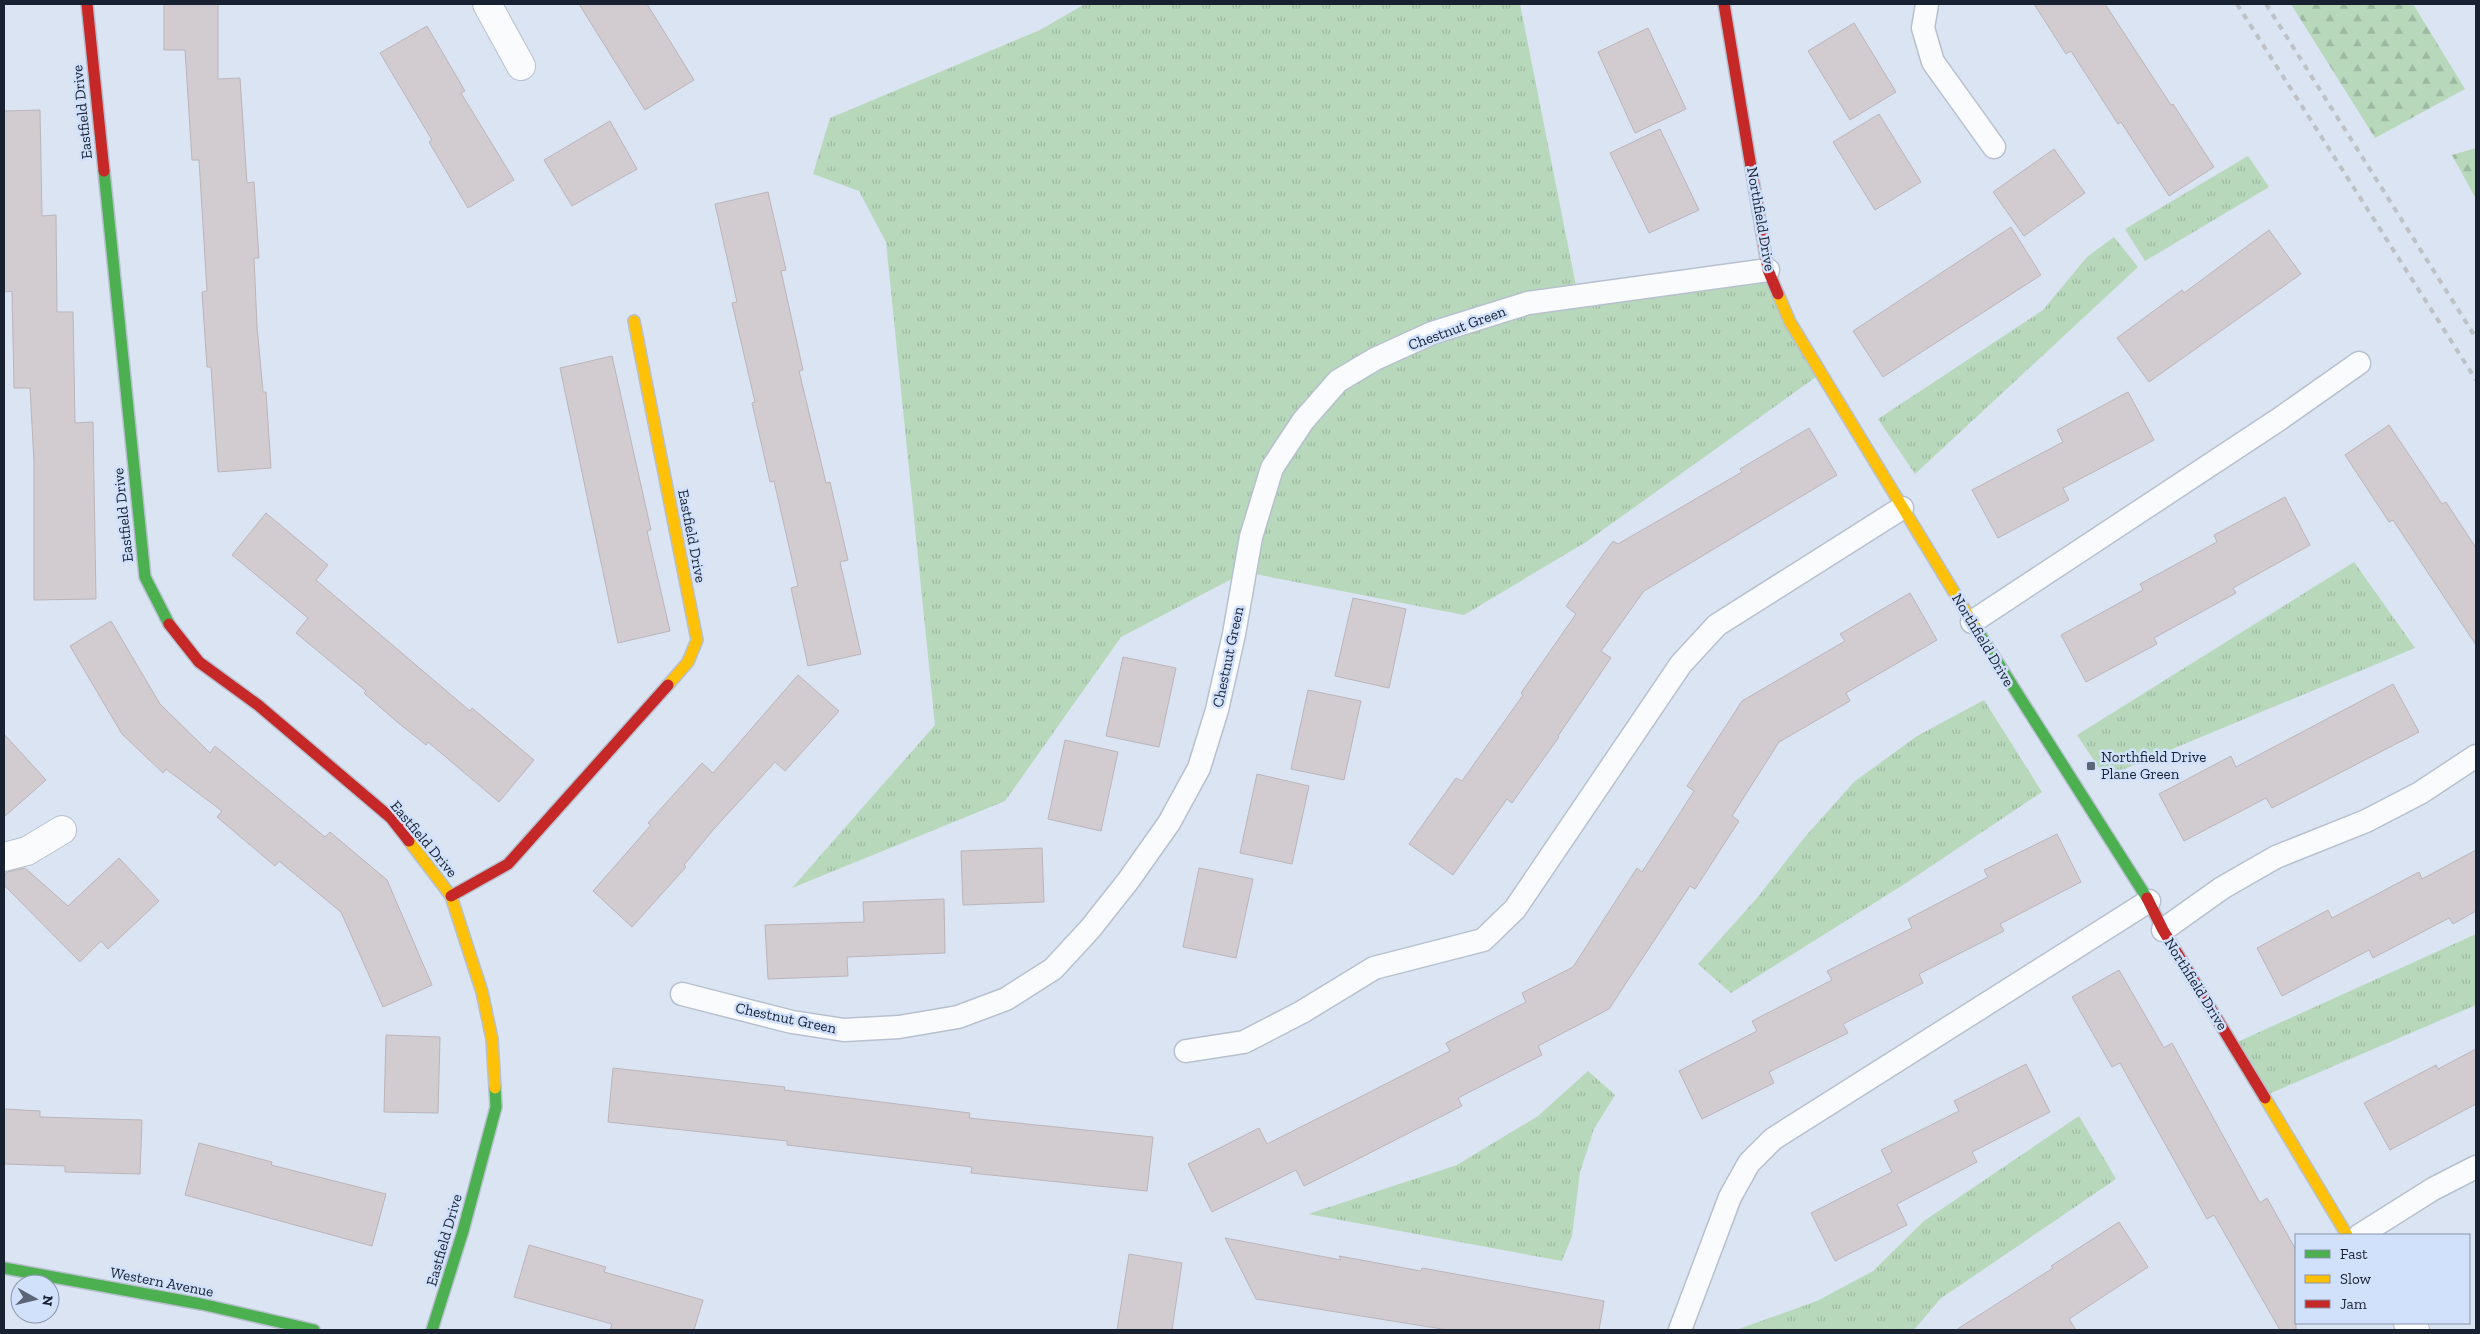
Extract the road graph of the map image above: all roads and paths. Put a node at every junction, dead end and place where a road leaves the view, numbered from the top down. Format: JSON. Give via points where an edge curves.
{"nodes":[{"id":1,"x":87,"y":4,"type":"edge"},
{"id":2,"x":487,"y":4,"type":"edge"},
{"id":3,"x":1724,"y":4,"type":"edge"},
{"id":4,"x":1927,"y":4,"type":"edge"},
{"id":5,"x":521,"y":66,"type":"dead end"},
{"id":6,"x":1994,"y":146,"type":"dead end"},
{"id":7,"x":1768,"y":270,"type":"junction"},
{"id":8,"x":634,"y":321,"type":"dead end"},
{"id":9,"x":2359,"y":364,"type":"dead end"},
{"id":10,"x":1902,"y":508,"type":"junction"},
{"id":11,"x":1972,"y":622,"type":"junction"},
{"id":12,"x":2476,"y":756,"type":"edge"},
{"id":13,"x":62,"y":830,"type":"dead end"},
{"id":14,"x":4,"y":857,"type":"edge"},
{"id":15,"x":451,"y":896,"type":"junction"},
{"id":16,"x":2149,"y":901,"type":"junction"},
{"id":17,"x":2163,"y":930,"type":"junction"},
{"id":18,"x":682,"y":994,"type":"dead end"},
{"id":19,"x":1186,"y":1051,"type":"dead end"},
{"id":20,"x":2476,"y":1167,"type":"edge"},
{"id":21,"x":2346,"y":1234,"type":"edge"},
{"id":22,"x":2362,"y":1234,"type":"edge"},
{"id":23,"x":4,"y":1268,"type":"edge"},
{"id":24,"x":314,"y":1330,"type":"edge"},
{"id":25,"x":432,"y":1330,"type":"edge"},
{"id":26,"x":1680,"y":1330,"type":"edge"}],
"edges":[{"from":1,"to":15,"type":"street","name":"Eastfield Drive","via":[[145,577],[165,619],[199,662],[258,705],[391,818]]},
{"from":2,"to":5,"type":"street"},
{"from":3,"to":7,"type":"street","name":"Northfield Drive"},
{"from":4,"to":6,"type":"lane","via":[[1923,28],[1933,62]]},
{"from":7,"to":10,"type":"street","name":"Northfield Drive","via":[[1790,322]]},
{"from":7,"to":18,"type":"lane","name":"Chestnut Green","via":[[1528,303],[1432,334],[1375,359],[1338,381],[1303,421],[1272,468],[1251,537],[1217,710],[1199,768],[1169,823],[1128,881],[1053,969],[1006,999],[966,1014],[899,1027],[844,1030],[792,1022]]},
{"from":8,"to":15,"type":"street","name":"Eastfield Drive","via":[[697,640],[688,662],[508,864]]},
{"from":9,"to":11,"type":"lane"},
{"from":10,"to":11,"type":"street","name":"Northfield Drive"},
{"from":10,"to":19,"type":"lane","via":[[1717,625],[1681,664],[1515,909],[1483,940],[1374,968],[1302,1012],[1244,1042]]},
{"from":11,"to":16,"type":"street","name":"Northfield Drive"},
{"from":12,"to":17,"type":"lane","via":[[2420,793],[2366,821],[2276,857],[2222,888]]},
{"from":13,"to":14,"type":"street","via":[[27,851]]},
{"from":15,"to":25,"type":"street","name":"Eastfield Drive","via":[[482,992],[492,1039],[496,1107]]},
{"from":16,"to":17,"type":"street","name":"Northfield Drive"},
{"from":16,"to":26,"type":"lane","via":[[1773,1139],[1749,1164],[1730,1197]]},
{"from":17,"to":21,"type":"street","name":"Northfield Drive"},
{"from":20,"to":22,"type":"lane","via":[[2433,1189]]},
{"from":23,"to":24,"type":"street","name":"Western Avenue","via":[[201,1304]]}]}
